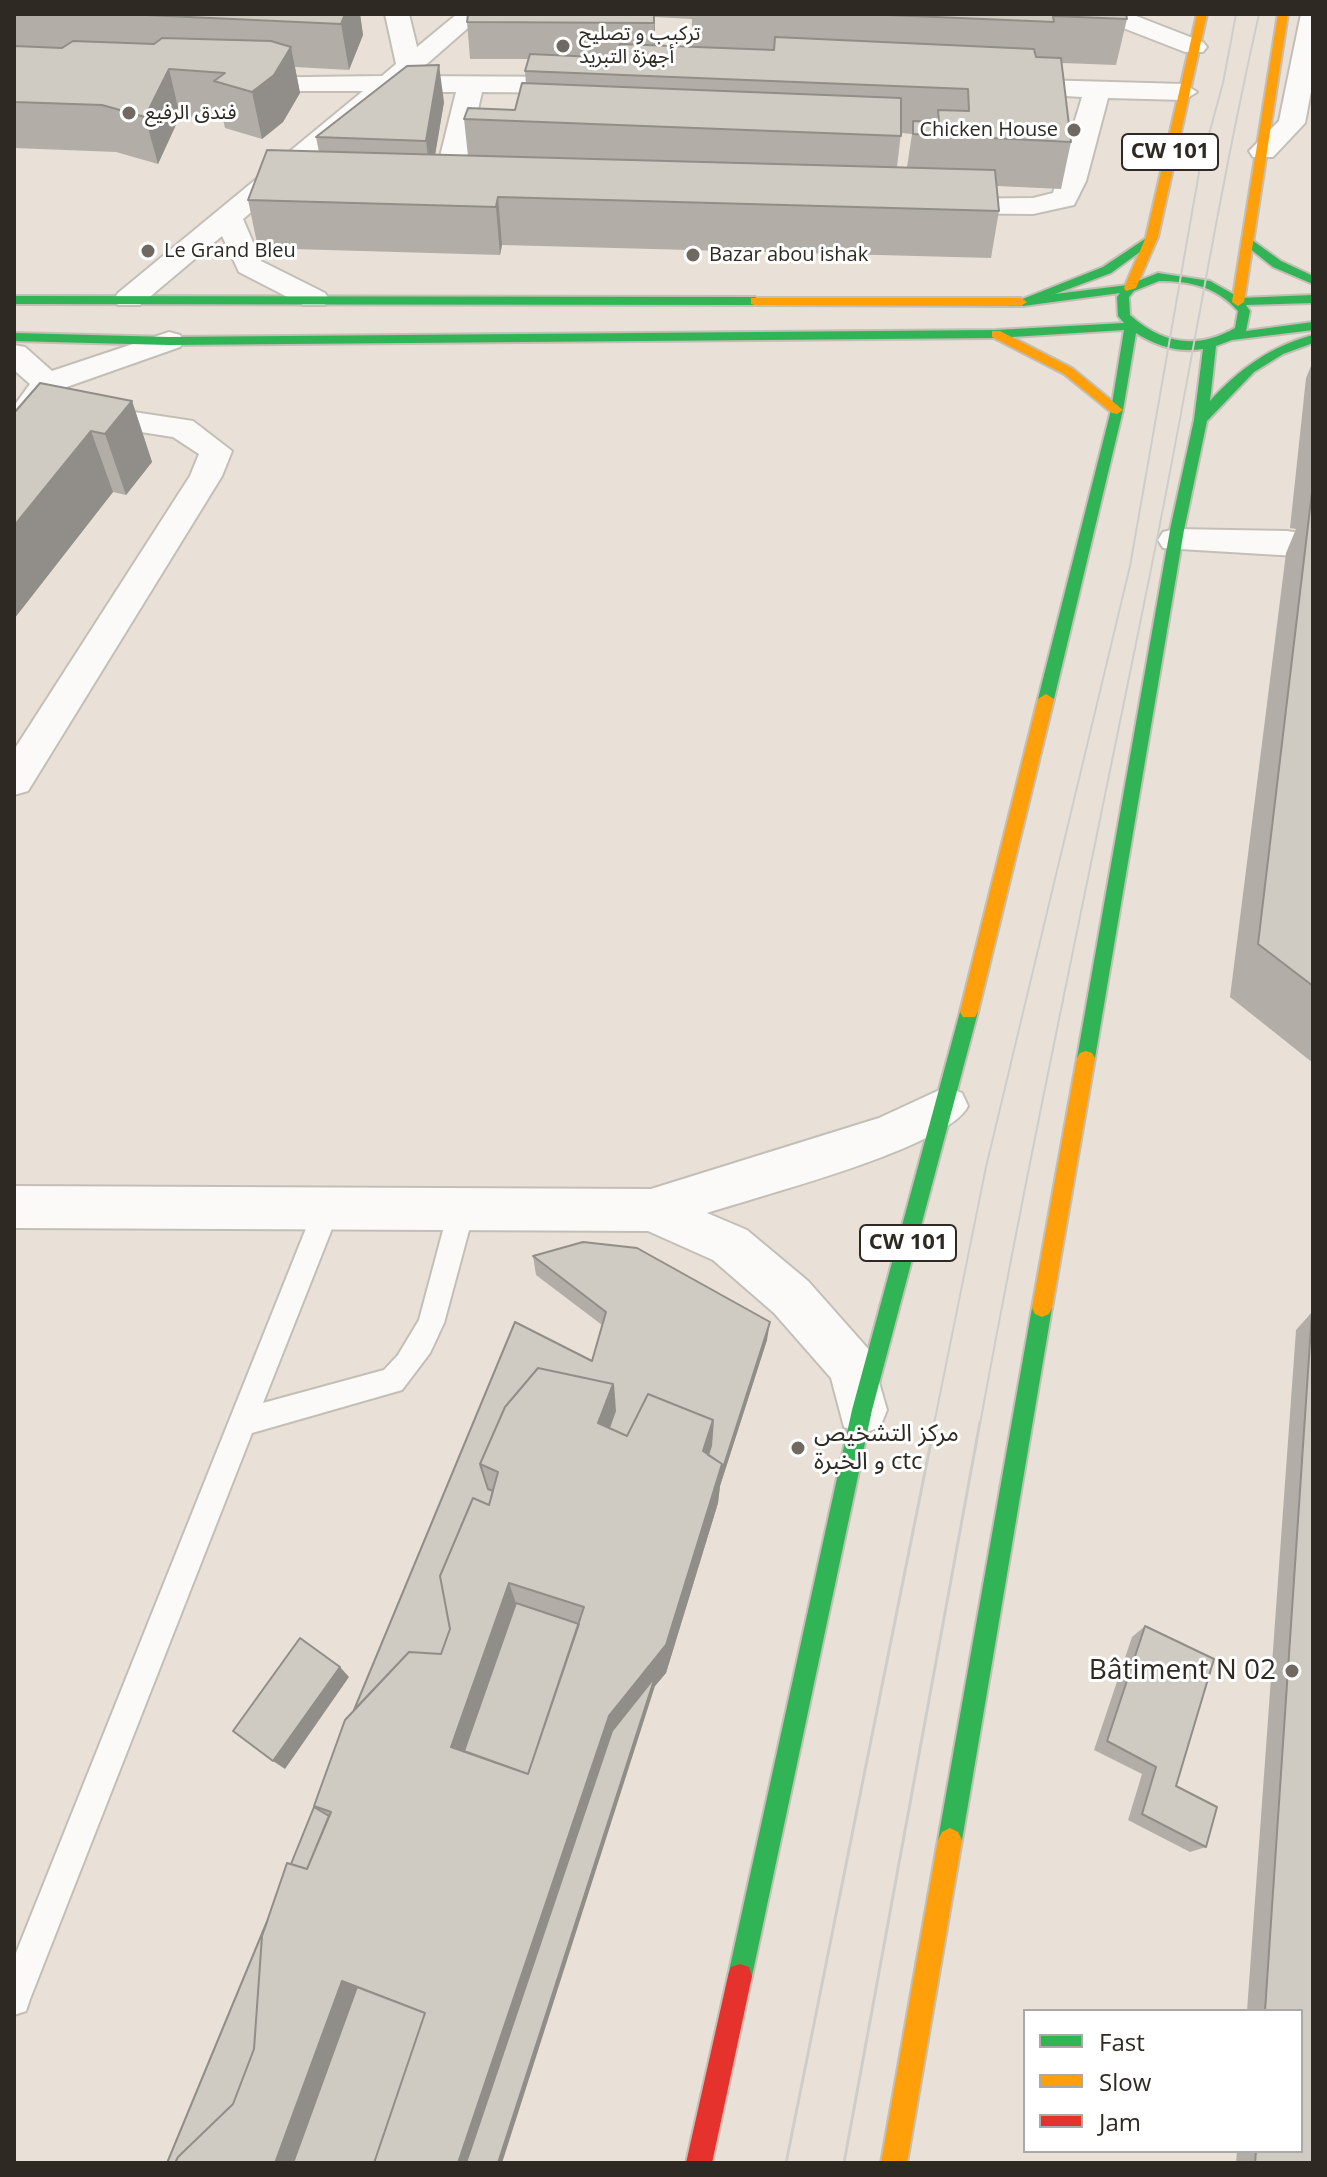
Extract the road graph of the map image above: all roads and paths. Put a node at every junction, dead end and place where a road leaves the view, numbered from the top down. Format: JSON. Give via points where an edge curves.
{"nodes":[{"id":1,"x":397,"y":14,"type":"edge"},
{"id":2,"x":472,"y":14,"type":"edge"},
{"id":3,"x":1109,"y":14,"type":"edge"},
{"id":4,"x":1202,"y":14,"type":"edge"},
{"id":5,"x":1283,"y":14,"type":"edge"},
{"id":6,"x":1313,"y":14,"type":"edge"},
{"id":7,"x":1194,"y":47,"type":"junction"},
{"id":8,"x":1309,"y":63,"type":"edge"},
{"id":9,"x":409,"y":66,"type":"junction"},
{"id":10,"x":211,"y":83,"type":"edge"},
{"id":11,"x":384,"y":84,"type":"junction"},
{"id":12,"x":471,"y":84,"type":"junction"},
{"id":13,"x":607,"y":85,"type":"edge"},
{"id":14,"x":972,"y":86,"type":"edge"},
{"id":15,"x":1097,"y":89,"type":"junction"},
{"id":16,"x":1184,"y":92,"type":"junction"},
{"id":17,"x":1263,"y":151,"type":"junction"},
{"id":18,"x":258,"y":190,"type":"junction"},
{"id":19,"x":305,"y":192,"type":"edge"},
{"id":20,"x":413,"y":196,"type":"edge"},
{"id":21,"x":444,"y":197,"type":"junction"},
{"id":22,"x":475,"y":198,"type":"edge"},
{"id":23,"x":915,"y":206,"type":"edge"},
{"id":24,"x":229,"y":219,"type":"junction"},
{"id":25,"x":1152,"y":237,"type":"junction"},
{"id":26,"x":1248,"y":242,"type":"junction"},
{"id":27,"x":1313,"y":280,"type":"edge"},
{"id":28,"x":1130,"y":288,"type":"junction"},
{"id":29,"x":129,"y":299,"type":"junction"},
{"id":30,"x":314,"y":299,"type":"junction"},
{"id":31,"x":1313,"y":299,"type":"edge"},
{"id":32,"x":14,"y":300,"type":"edge"},
{"id":33,"x":1023,"y":302,"type":"junction"},
{"id":34,"x":1238,"y":302,"type":"junction"},
{"id":35,"x":1131,"y":326,"type":"junction"},
{"id":36,"x":1313,"y":326,"type":"edge"},
{"id":37,"x":996,"y":334,"type":"junction"},
{"id":38,"x":14,"y":337,"type":"edge"},
{"id":39,"x":1233,"y":337,"type":"junction"},
{"id":40,"x":1313,"y":339,"type":"edge"},
{"id":41,"x":169,"y":341,"type":"junction"},
{"id":42,"x":1210,"y":346,"type":"junction"},
{"id":43,"x":14,"y":354,"type":"edge"},
{"id":44,"x":31,"y":406,"type":"edge"},
{"id":45,"x":1117,"y":410,"type":"junction"},
{"id":46,"x":1201,"y":420,"type":"junction"},
{"id":47,"x":1175,"y":540,"type":"junction"},
{"id":48,"x":1313,"y":546,"type":"edge"},
{"id":49,"x":14,"y":781,"type":"edge"},
{"id":50,"x":946,"y":1106,"type":"junction"},
{"id":51,"x":328,"y":1206,"type":"junction"},
{"id":52,"x":14,"y":1207,"type":"edge"},
{"id":53,"x":462,"y":1208,"type":"junction"},
{"id":54,"x":651,"y":1210,"type":"junction"},
{"id":55,"x":862,"y":1410,"type":"junction"},
{"id":56,"x":243,"y":1422,"type":"junction"},
{"id":57,"x":14,"y":1999,"type":"edge"},
{"id":58,"x":699,"y":2163,"type":"edge"},
{"id":59,"x":894,"y":2163,"type":"edge"}],
"edges":[{"from":1,"to":9,"type":"street"},
{"from":2,"to":9,"type":"street"},
{"from":3,"to":7,"type":"street"},
{"from":4,"to":7,"type":"main road","number":"CW 101"},
{"from":5,"to":17,"type":"main road"},
{"from":6,"to":8,"type":"street"},
{"from":7,"to":16,"type":"main road","number":"CW 101"},
{"from":8,"to":17,"type":"street","via":[[1292,123]]},
{"from":9,"to":11,"type":"street"},
{"from":10,"to":11,"type":"street"},
{"from":11,"to":12,"type":"street"},
{"from":11,"to":18,"type":"street"},
{"from":12,"to":13,"type":"street"},
{"from":12,"to":21,"type":"street"},
{"from":14,"to":15,"type":"street"},
{"from":15,"to":16,"type":"street"},
{"from":15,"to":23,"type":"street","via":[[1064,199],[1033,206]]},
{"from":16,"to":25,"type":"main road","number":"CW 101"},
{"from":17,"to":26,"type":"main road"},
{"from":18,"to":19,"type":"street"},
{"from":18,"to":24,"type":"street"},
{"from":20,"to":21,"type":"street"},
{"from":21,"to":22,"type":"street"},
{"from":24,"to":29,"type":"street"},
{"from":24,"to":30,"type":"street","via":[[249,266]]},
{"from":25,"to":28,"type":"main road","number":"CW 101"},
{"from":25,"to":33,"type":"main road","via":[[1134,256],[1103,274]]},
{"from":26,"to":27,"type":"main road","via":[[1277,264]]},
{"from":26,"to":34,"type":"main road"},
{"from":28,"to":33,"type":"main road"},
{"from":28,"to":34,"type":"main road","via":[[1158,277],[1181,277],[1212,284]]},
{"from":28,"to":35,"type":"main road","via":[[1121,306]]},
{"from":29,"to":30,"type":"main road"},
{"from":29,"to":32,"type":"main road"},
{"from":30,"to":33,"type":"main road"},
{"from":31,"to":34,"type":"main road"},
{"from":34,"to":39,"type":"main road","via":[[1245,321]]},
{"from":35,"to":37,"type":"main road"},
{"from":35,"to":42,"type":"main road","via":[[1158,341]]},
{"from":35,"to":45,"type":"main road","number":"CW 101"},
{"from":36,"to":39,"type":"main road"},
{"from":37,"to":41,"type":"main road"},
{"from":37,"to":45,"type":"main road","via":[[1068,371]]},
{"from":38,"to":41,"type":"main road"},
{"from":39,"to":42,"type":"main road"},
{"from":40,"to":46,"type":"main road","via":[[1256,362],[1221,392]]},
{"from":41,"to":44,"type":"street"},
{"from":42,"to":46,"type":"main road"},
{"from":43,"to":44,"type":"street"},
{"from":44,"to":49,"type":"street","via":[[182,428],[216,451],[206,476]]},
{"from":45,"to":50,"type":"main road","number":"CW 101"},
{"from":46,"to":47,"type":"main road"},
{"from":47,"to":48,"type":"street"},
{"from":47,"to":59,"type":"main road"},
{"from":50,"to":54,"type":"street","via":[[891,1134]]},
{"from":50,"to":55,"type":"main road","number":"CW 101"},
{"from":51,"to":52,"type":"street"},
{"from":51,"to":53,"type":"street"},
{"from":51,"to":56,"type":"lane"},
{"from":53,"to":54,"type":"street"},
{"from":53,"to":56,"type":"lane","via":[[438,1302],[410,1364],[392,1381]]},
{"from":54,"to":55,"type":"street","via":[[730,1245],[791,1297],[853,1367]]},
{"from":55,"to":58,"type":"main road","number":"CW 101"},
{"from":56,"to":57,"type":"lane"}]}
